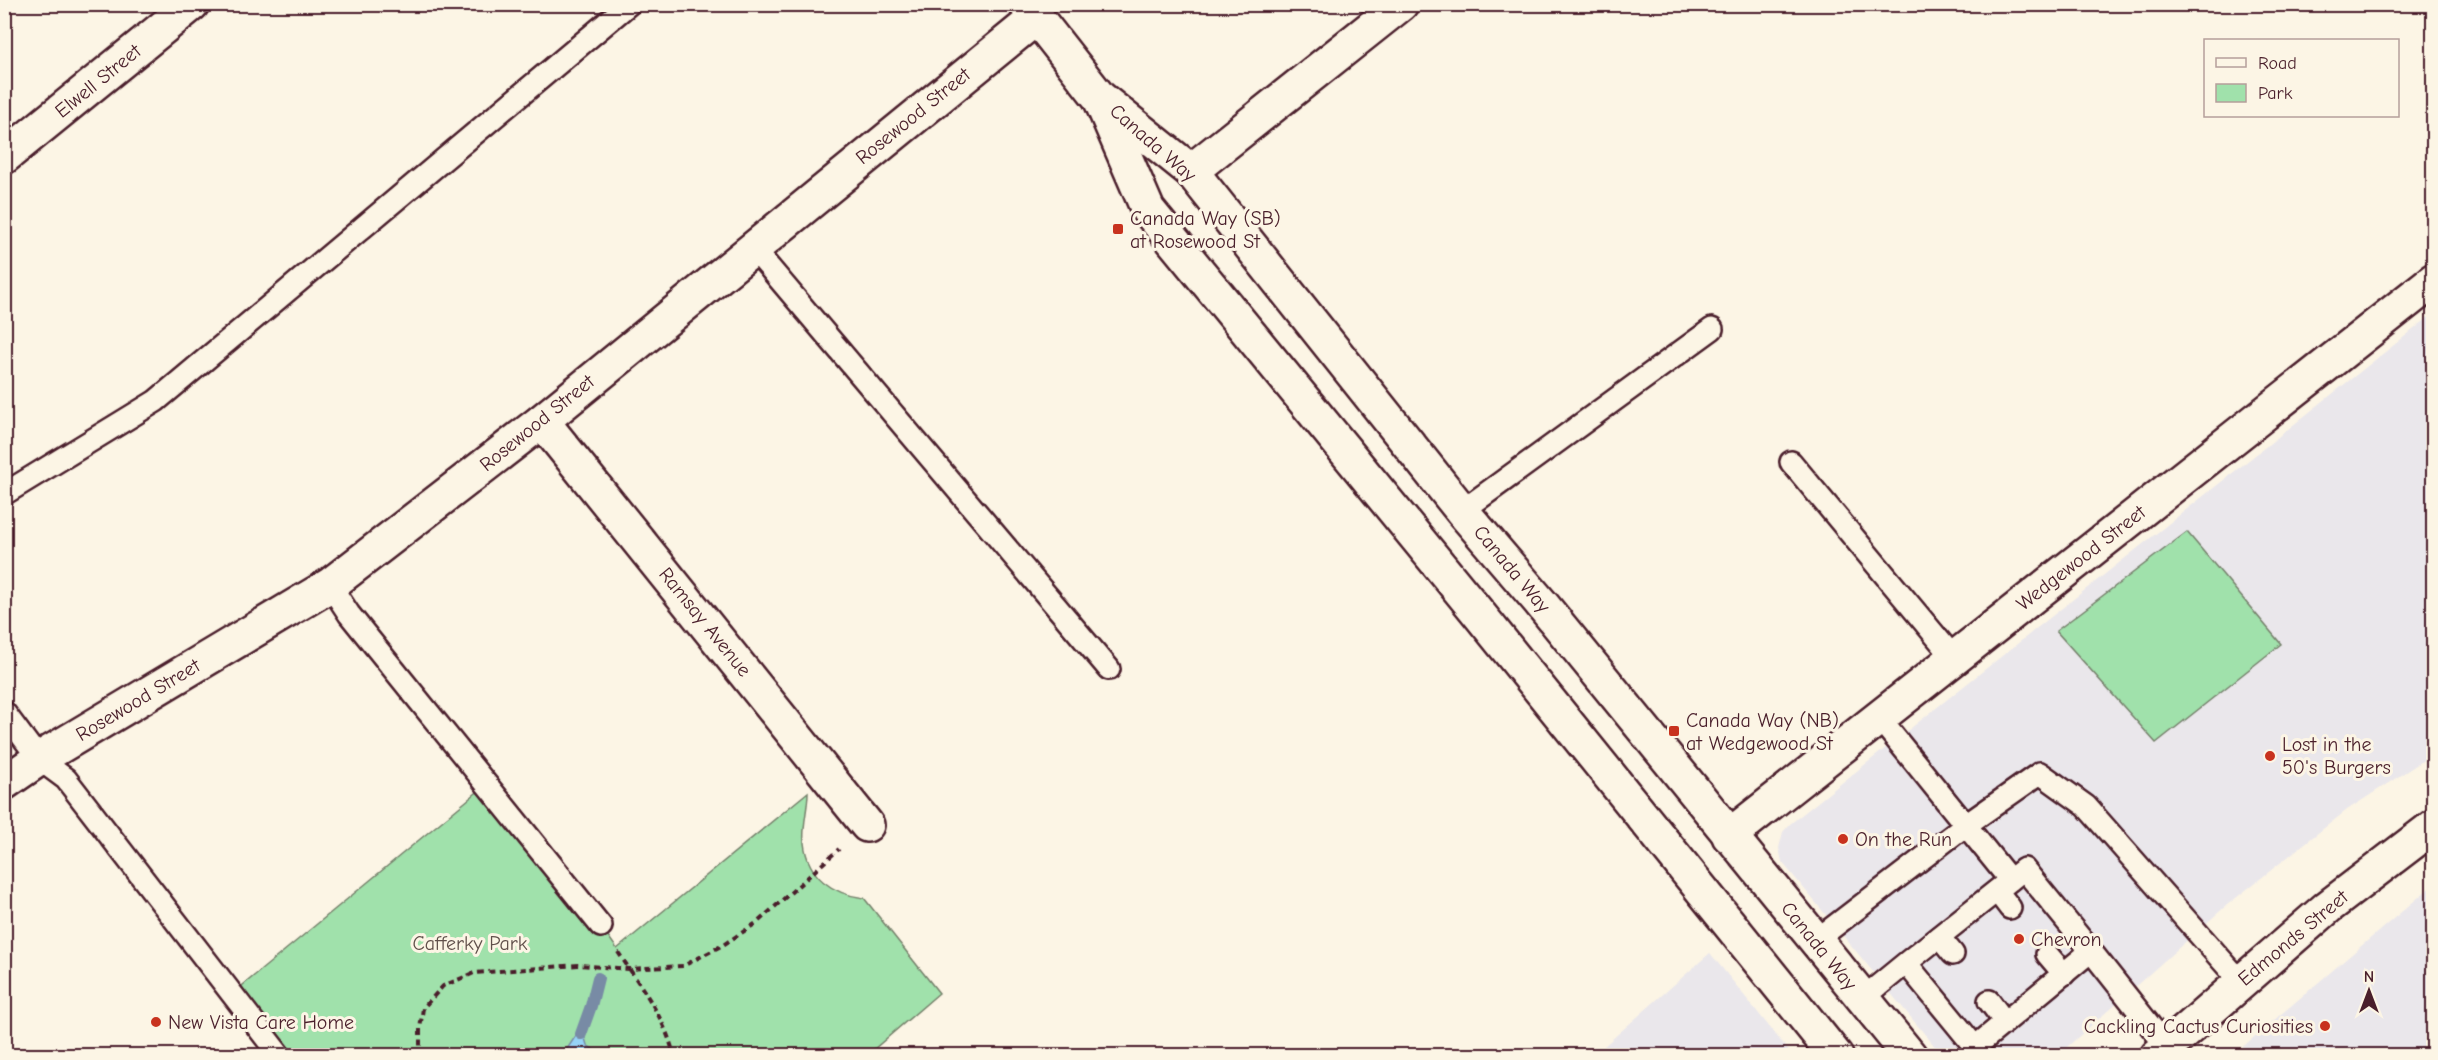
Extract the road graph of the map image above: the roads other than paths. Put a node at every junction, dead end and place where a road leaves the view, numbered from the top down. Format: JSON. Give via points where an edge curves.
{"nodes":[{"id":1,"x":192,"y":4,"type":"edge"},
{"id":2,"x":629,"y":4,"type":"edge"},
{"id":3,"x":1401,"y":4,"type":"edge"},
{"id":4,"x":1031,"y":11,"type":"edge"},
{"id":5,"x":1099,"y":97,"type":"junction"},
{"id":6,"x":4,"y":157,"type":"edge"},
{"id":7,"x":1191,"y":171,"type":"junction"},
{"id":8,"x":752,"y":248,"type":"junction"},
{"id":9,"x":2433,"y":280,"type":"edge"},
{"id":10,"x":1712,"y":329,"type":"dead end"},
{"id":11,"x":542,"y":421,"type":"junction"},
{"id":12,"x":1791,"y":462,"type":"dead end"},
{"id":13,"x":4,"y":494,"type":"edge"},
{"id":14,"x":1462,"y":511,"type":"junction"},
{"id":15,"x":330,"y":585,"type":"junction"},
{"id":16,"x":1954,"y":658,"type":"junction"},
{"id":17,"x":1109,"y":669,"type":"dead end"},
{"id":18,"x":4,"y":712,"type":"edge"},
{"id":19,"x":1879,"y":718,"type":"junction"},
{"id":20,"x":39,"y":759,"type":"junction"},
{"id":21,"x":4,"y":783,"type":"edge"},
{"id":22,"x":867,"y":825,"type":"road end"},
{"id":23,"x":1966,"y":825,"type":"junction"},
{"id":24,"x":2433,"y":826,"type":"edge"},
{"id":25,"x":1729,"y":836,"type":"junction"},
{"id":26,"x":2003,"y":885,"type":"junction"},
{"id":27,"x":2010,"y":908,"type":"dead end"},
{"id":28,"x":601,"y":926,"type":"road end"},
{"id":29,"x":1938,"y":937,"type":"junction"},
{"id":30,"x":1815,"y":941,"type":"junction"},
{"id":31,"x":2091,"y":951,"type":"junction"},
{"id":32,"x":1953,"y":954,"type":"dead end"},
{"id":33,"x":2047,"y":954,"type":"dead end"},
{"id":34,"x":1906,"y":963,"type":"junction"},
{"id":35,"x":2064,"y":974,"type":"junction"},
{"id":36,"x":2241,"y":982,"type":"junction"},
{"id":37,"x":1862,"y":999,"type":"junction"},
{"id":38,"x":1989,"y":1001,"type":"dead end"},
{"id":39,"x":2006,"y":1022,"type":"junction"},
{"id":40,"x":1968,"y":1051,"type":"edge"},
{"id":41,"x":2162,"y":1051,"type":"edge"},
{"id":42,"x":280,"y":1056,"type":"edge"},
{"id":43,"x":1836,"y":1056,"type":"edge"},
{"id":44,"x":1910,"y":1056,"type":"edge"}],
"edges":[{"from":1,"to":6,"type":"street","name":"Elwell Street"},
{"from":2,"to":13,"type":"lane","via":[[156,401]]},
{"from":3,"to":7,"type":"street"},
{"from":4,"to":5,"type":"street","name":"Canada Way"},
{"from":4,"to":8,"type":"street","name":"Rosewood Street"},
{"from":5,"to":7,"type":"street","name":"Canada Way"},
{"from":5,"to":43,"type":"street","name":"Canada Way","via":[[1148,210]]},
{"from":7,"to":14,"type":"street","name":"Canada Way"},
{"from":8,"to":11,"type":"street","name":"Rosewood Street"},
{"from":8,"to":17,"type":"lane"},
{"from":9,"to":16,"type":"street","name":"Wedgewood Street"},
{"from":10,"to":14,"type":"lane"},
{"from":11,"to":15,"type":"street","name":"Rosewood Street"},
{"from":11,"to":22,"type":"street","name":"Ramsay Avenue"},
{"from":12,"to":16,"type":"lane"},
{"from":14,"to":25,"type":"street","name":"Canada Way"},
{"from":15,"to":20,"type":"street","name":"Rosewood Street"},
{"from":15,"to":28,"type":"lane","via":[[349,614]]},
{"from":16,"to":19,"type":"street","name":"Wedgewood Street"},
{"from":18,"to":20,"type":"lane"},
{"from":19,"to":23,"type":"lane"},
{"from":19,"to":25,"type":"street","name":"Wedgewood Street"},
{"from":20,"to":21,"type":"street","name":"Rosewood Street"},
{"from":20,"to":42,"type":"lane","via":[[66,779]]},
{"from":23,"to":26,"type":"lane"},
{"from":23,"to":30,"type":"lane"},
{"from":23,"to":36,"type":"lane","via":[[2040,773],[2086,806]]},
{"from":24,"to":36,"type":"street","name":"Edmonds Street","via":[[2328,907]]},
{"from":25,"to":30,"type":"street","name":"Canada Way"},
{"from":26,"to":27,"type":"lane"},
{"from":26,"to":29,"type":"lane"},
{"from":26,"to":31,"type":"lane","via":[[2024,869]]},
{"from":29,"to":32,"type":"lane"},
{"from":29,"to":34,"type":"lane"},
{"from":30,"to":37,"type":"street","name":"Canada Way"},
{"from":31,"to":35,"type":"lane"},
{"from":31,"to":41,"type":"lane"},
{"from":33,"to":35,"type":"lane"},
{"from":34,"to":37,"type":"lane"},
{"from":34,"to":40,"type":"lane"},
{"from":35,"to":39,"type":"lane"},
{"from":36,"to":41,"type":"street","name":"Edmonds Street"},
{"from":37,"to":44,"type":"street","name":"Canada Way"},
{"from":38,"to":39,"type":"lane"},
{"from":39,"to":40,"type":"lane"}]}
